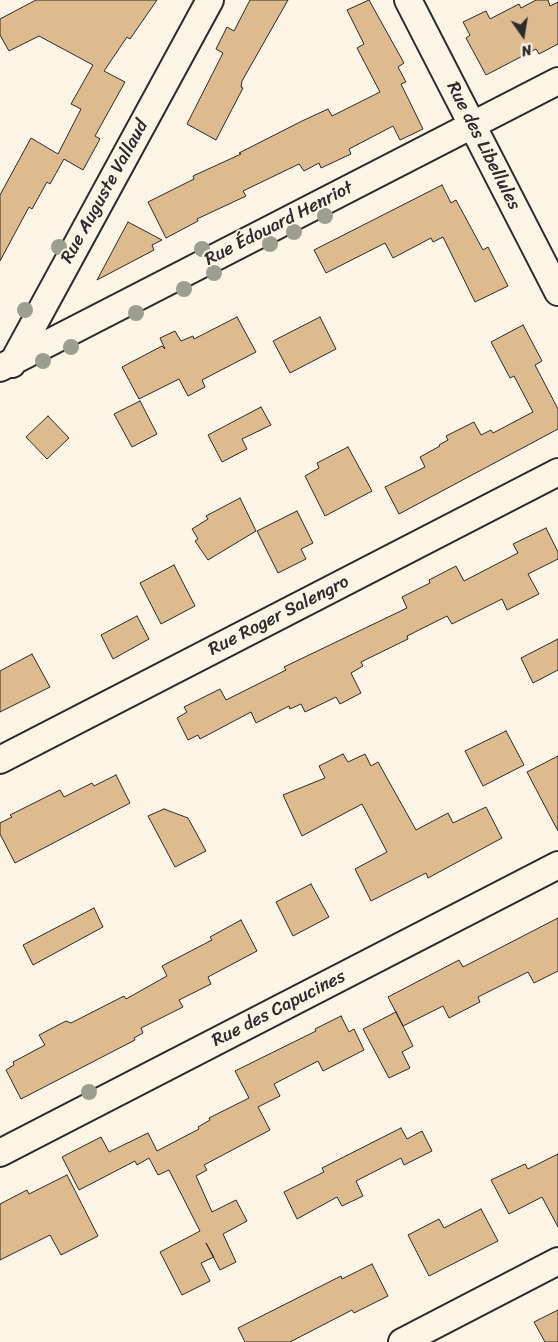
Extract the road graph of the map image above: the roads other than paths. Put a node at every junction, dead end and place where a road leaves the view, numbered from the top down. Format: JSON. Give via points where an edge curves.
{"nodes":[{"id":1,"x":210,"y":0,"type":"edge"},
{"id":2,"x":408,"y":0,"type":"edge"},
{"id":3,"x":558,"y":81,"type":"edge"},
{"id":4,"x":472,"y":125,"type":"junction"},
{"id":5,"x":558,"y":292,"type":"edge"},
{"id":6,"x":6,"y":365,"type":"edge"},
{"id":7,"x":0,"y":384,"type":"edge"},
{"id":8,"x":558,"y":472,"type":"edge"},
{"id":9,"x":0,"y":760,"type":"edge"},
{"id":10,"x":558,"y":865,"type":"edge"},
{"id":11,"x":0,"y":1154,"type":"edge"},
{"id":12,"x":558,"y":1261,"type":"edge"},
{"id":13,"x":402,"y":1342,"type":"edge"}],
"edges":[{"from":1,"to":6,"type":"street","name":"Rue Auguste Vallaud"},
{"from":2,"to":4,"type":"street","name":"Rue des Libellules"},
{"from":3,"to":4,"type":"street","name":"Rue Édouard Henriot"},
{"from":4,"to":5,"type":"street","name":"Rue des Libellules"},
{"from":4,"to":6,"type":"street","name":"Rue Édouard Henriot"},
{"from":6,"to":7,"type":"street","name":"Rue Auguste Vallaud"},
{"from":8,"to":9,"type":"street","name":"Rue Roger Salengro"},
{"from":10,"to":11,"type":"street","name":"Rue des Capucines"},
{"from":12,"to":13,"type":"street"}]}
